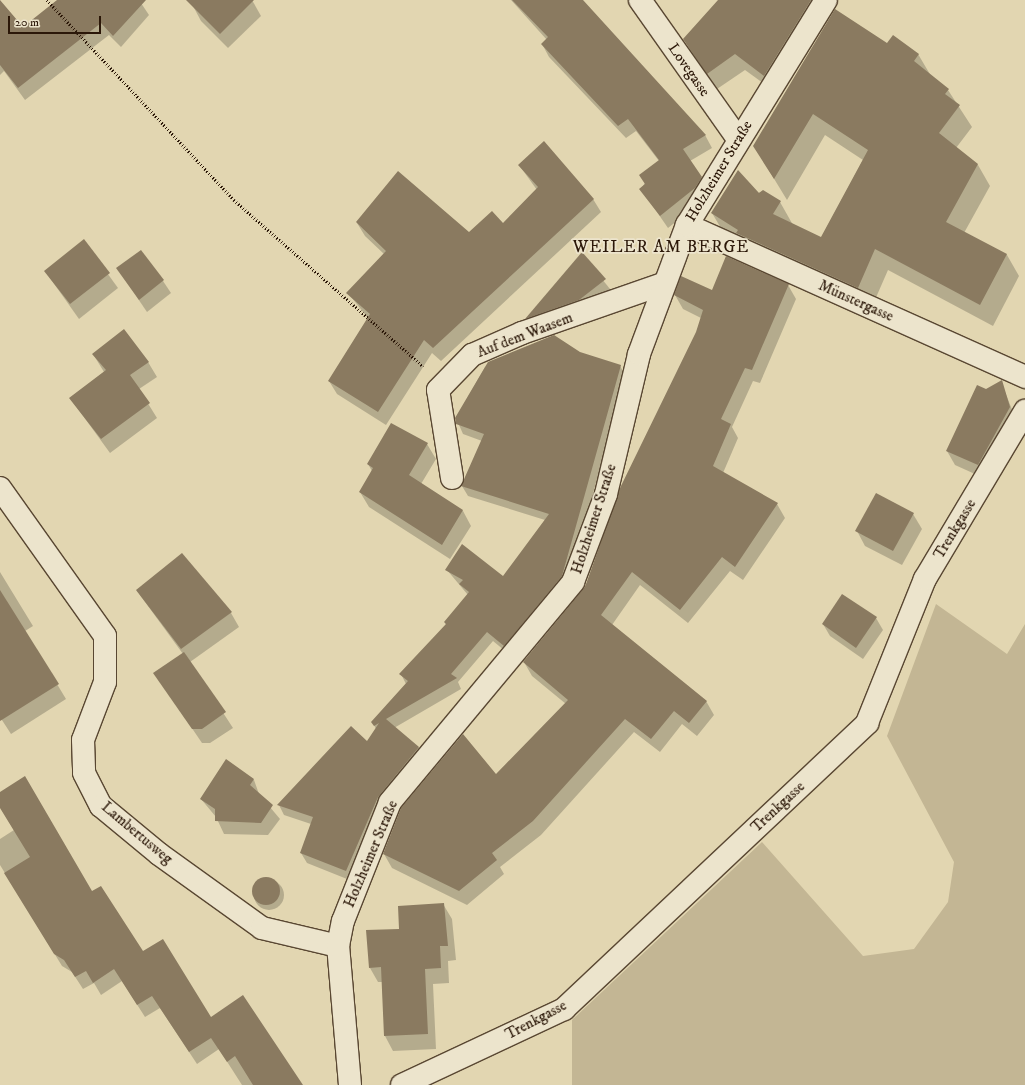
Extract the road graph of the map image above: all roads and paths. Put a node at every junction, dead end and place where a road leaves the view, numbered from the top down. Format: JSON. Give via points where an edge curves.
{"nodes":[{"id":1,"x":47,"y":0,"type":"edge"},
{"id":2,"x":640,"y":0,"type":"edge"},
{"id":3,"x":826,"y":0,"type":"edge"},
{"id":4,"x":738,"y":139,"type":"junction"},
{"id":5,"x":687,"y":225,"type":"junction"},
{"id":6,"x":663,"y":284,"type":"junction"},
{"id":7,"x":1025,"y":377,"type":"edge"},
{"id":8,"x":444,"y":381,"type":"junction"},
{"id":9,"x":1025,"y":411,"type":"edge"},
{"id":10,"x":452,"y":478,"type":"dead end"},
{"id":11,"x":0,"y":488,"type":"edge"},
{"id":12,"x":338,"y":946,"type":"junction"},
{"id":13,"x":350,"y":1085,"type":"edge"},
{"id":14,"x":402,"y":1085,"type":"edge"}],
"edges":[{"from":1,"to":8,"type":"path","via":[[234,200],[413,358]]},
{"from":2,"to":4,"type":"street","name":"Lovegasse"},
{"from":3,"to":4,"type":"street","name":"Holzheimer Straße"},
{"from":4,"to":5,"type":"street","name":"Holzheimer Straße"},
{"from":5,"to":6,"type":"street","name":"Holzheimer Straße"},
{"from":5,"to":7,"type":"street","name":"Münstergasse"},
{"from":6,"to":8,"type":"street","name":"Auf dem Waasem","via":[[522,333],[472,355]]},
{"from":6,"to":12,"type":"street","name":"Holzheimer Straße","via":[[639,354],[606,494],[573,582],[390,802],[343,921]]},
{"from":8,"to":10,"type":"street","via":[[438,390]]},
{"from":9,"to":14,"type":"street","name":"Trenkgasse","via":[[925,579],[867,723],[564,1009]]},
{"from":11,"to":12,"type":"street","name":"Lambertusweg","via":[[105,636],[105,682],[83,740],[84,773],[101,806],[159,854],[262,928]]},
{"from":12,"to":13,"type":"street","name":"Holzheimer Straße"}]}
